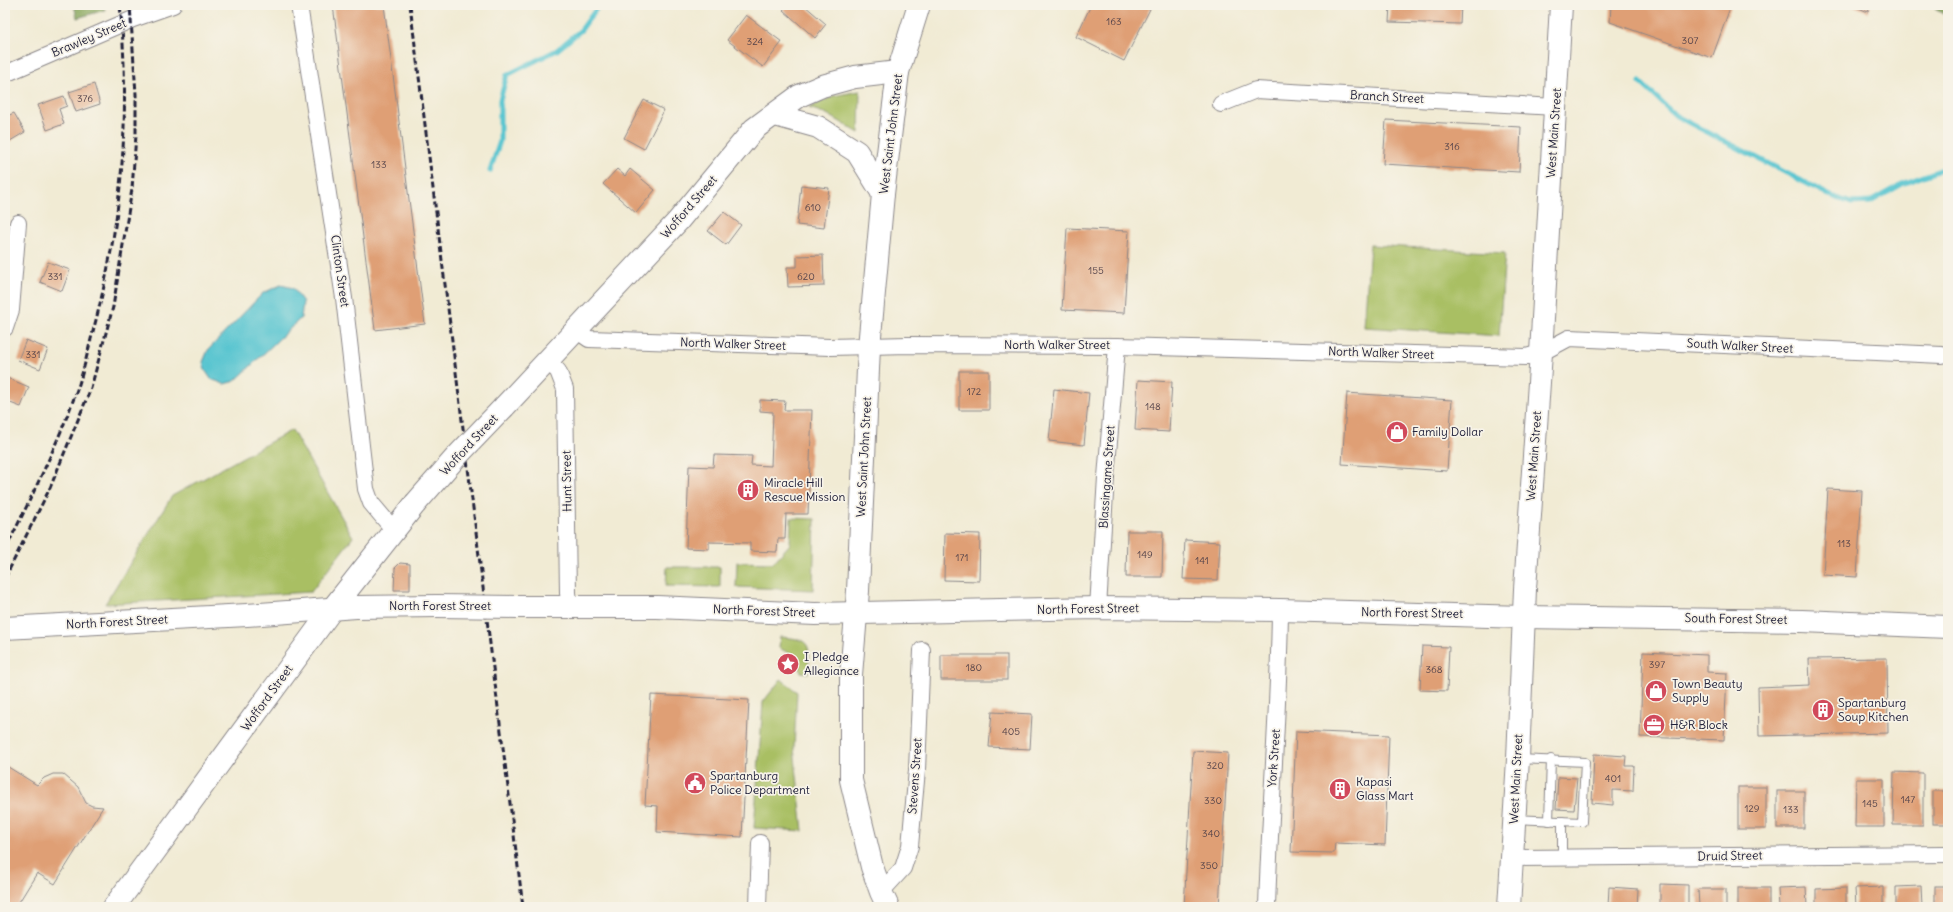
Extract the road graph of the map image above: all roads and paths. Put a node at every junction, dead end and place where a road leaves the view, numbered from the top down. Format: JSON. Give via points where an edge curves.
{"nodes":[{"id":1,"x":173,"y":5,"type":"edge"},
{"id":2,"x":299,"y":5,"type":"edge"},
{"id":3,"x":919,"y":5,"type":"edge"},
{"id":4,"x":1561,"y":5,"type":"edge"},
{"id":5,"x":898,"y":72,"type":"junction"},
{"id":6,"x":5,"y":74,"type":"edge"},
{"id":7,"x":1221,"y":104,"type":"dead end"},
{"id":8,"x":1556,"y":107,"type":"junction"},
{"id":9,"x":774,"y":114,"type":"junction"},
{"id":10,"x":883,"y":194,"type":"junction"},
{"id":11,"x":18,"y":223,"type":"dead end"},
{"id":12,"x":5,"y":328,"type":"edge"},
{"id":13,"x":576,"y":330,"type":"junction"},
{"id":14,"x":1117,"y":346,"type":"junction"},
{"id":15,"x":869,"y":347,"type":"junction"},
{"id":16,"x":1541,"y":353,"type":"junction"},
{"id":17,"x":1942,"y":355,"type":"dead end"},
{"id":18,"x":547,"y":360,"type":"junction"},
{"id":19,"x":393,"y":530,"type":"junction"},
{"id":20,"x":570,"y":607,"type":"junction"},
{"id":21,"x":333,"y":608,"type":"junction"},
{"id":22,"x":1098,"y":608,"type":"junction"},
{"id":23,"x":1280,"y":610,"type":"junction"},
{"id":24,"x":857,"y":612,"type":"junction"},
{"id":25,"x":1523,"y":617,"type":"junction"},
{"id":26,"x":1948,"y":627,"type":"edge"},
{"id":27,"x":5,"y":628,"type":"edge"},
{"id":28,"x":922,"y":650,"type":"dead end"},
{"id":29,"x":1518,"y":759,"type":"junction"},
{"id":30,"x":1551,"y":759,"type":"junction"},
{"id":31,"x":1514,"y":819,"type":"junction"},
{"id":32,"x":1549,"y":821,"type":"junction"},
{"id":33,"x":1562,"y":821,"type":"junction"},
{"id":34,"x":760,"y":842,"type":"dead end"},
{"id":35,"x":1948,"y":854,"type":"edge"},
{"id":36,"x":1512,"y":858,"type":"junction"},
{"id":37,"x":1562,"y":859,"type":"junction"},
{"id":38,"x":884,"y":899,"type":"edge"},
{"id":39,"x":114,"y":907,"type":"edge"},
{"id":40,"x":758,"y":907,"type":"edge"},
{"id":41,"x":1267,"y":907,"type":"edge"},
{"id":42,"x":1509,"y":907,"type":"edge"}],
"edges":[{"from":1,"to":6,"type":"street","name":"Brawley Street","via":[[133,19]]},
{"from":2,"to":19,"type":"street","name":"Clinton Street","via":[[344,298],[366,490],[375,508]]},
{"from":3,"to":5,"type":"street","name":"West Saint John Street"},
{"from":4,"to":8,"type":"street","name":"West Main Street"},
{"from":5,"to":9,"type":"street","name":"Wofford Street","via":[[855,77],[822,86],[799,96]]},
{"from":5,"to":10,"type":"street","name":"West Saint John Street"},
{"from":7,"to":8,"type":"street","name":"Branch Street","via":[[1256,90]]},
{"from":8,"to":16,"type":"street","name":"West Main Street"},
{"from":9,"to":10,"type":"street","via":[[818,127],[857,152]]},
{"from":9,"to":13,"type":"street","name":"Wofford Street","via":[[754,129],[678,221]]},
{"from":10,"to":15,"type":"street","name":"West Saint John Street"},
{"from":11,"to":12,"type":"street","via":[[11,310]]},
{"from":13,"to":15,"type":"street","name":"North Walker Street","via":[[589,339]]},
{"from":13,"to":18,"type":"street","name":"Wofford Street"},
{"from":14,"to":15,"type":"street","name":"North Walker Street"},
{"from":14,"to":16,"type":"street","name":"North Walker Street","via":[[1526,357]]},
{"from":14,"to":22,"type":"street","name":"Blassingame Street"},
{"from":15,"to":24,"type":"street","name":"West Saint John Street"},
{"from":16,"to":17,"type":"street","name":"South Walker Street","via":[[1569,338]]},
{"from":16,"to":25,"type":"street","name":"West Main Street"},
{"from":18,"to":19,"type":"street","name":"Wofford Street","bridge":true},
{"from":18,"to":20,"type":"street","name":"Hunt Street","via":[[558,371],[566,389]]},
{"from":19,"to":21,"type":"street","name":"Wofford Street"},
{"from":20,"to":21,"type":"street","name":"North Forest Street","bridge":true},
{"from":20,"to":24,"type":"street","name":"North Forest Street","via":[[664,607],[816,614]]},
{"from":21,"to":27,"type":"street","name":"North Forest Street"},
{"from":21,"to":39,"type":"street","name":"Wofford Street"},
{"from":22,"to":23,"type":"street","name":"North Forest Street"},
{"from":22,"to":24,"type":"street","name":"North Forest Street","via":[[936,613]]},
{"from":23,"to":25,"type":"street","name":"North Forest Street"},
{"from":23,"to":41,"type":"street","name":"York Street","via":[[1279,679],[1270,811]]},
{"from":24,"to":38,"type":"street","name":"West Saint John Street","via":[[851,675],[852,780],[872,867]]},
{"from":25,"to":26,"type":"street","name":"South Forest Street","via":[[1802,621]]},
{"from":25,"to":29,"type":"street","name":"West Main Street"},
{"from":28,"to":38,"type":"street","name":"Stevens Street","via":[[917,770],[910,846],[903,868]]},
{"from":29,"to":30,"type":"lane"},
{"from":29,"to":31,"type":"street","name":"West Main Street"},
{"from":30,"to":32,"type":"lane"},
{"from":30,"to":33,"type":"lane","via":[[1585,762],[1582,822]]},
{"from":31,"to":32,"type":"lane"},
{"from":31,"to":36,"type":"street","name":"West Main Street"},
{"from":32,"to":33,"type":"lane"},
{"from":33,"to":37,"type":"lane"},
{"from":34,"to":40,"type":"street"},
{"from":35,"to":37,"type":"street","name":"Druid Street"},
{"from":36,"to":37,"type":"street","name":"Druid Street"},
{"from":36,"to":42,"type":"street","name":"West Main Street"}]}
